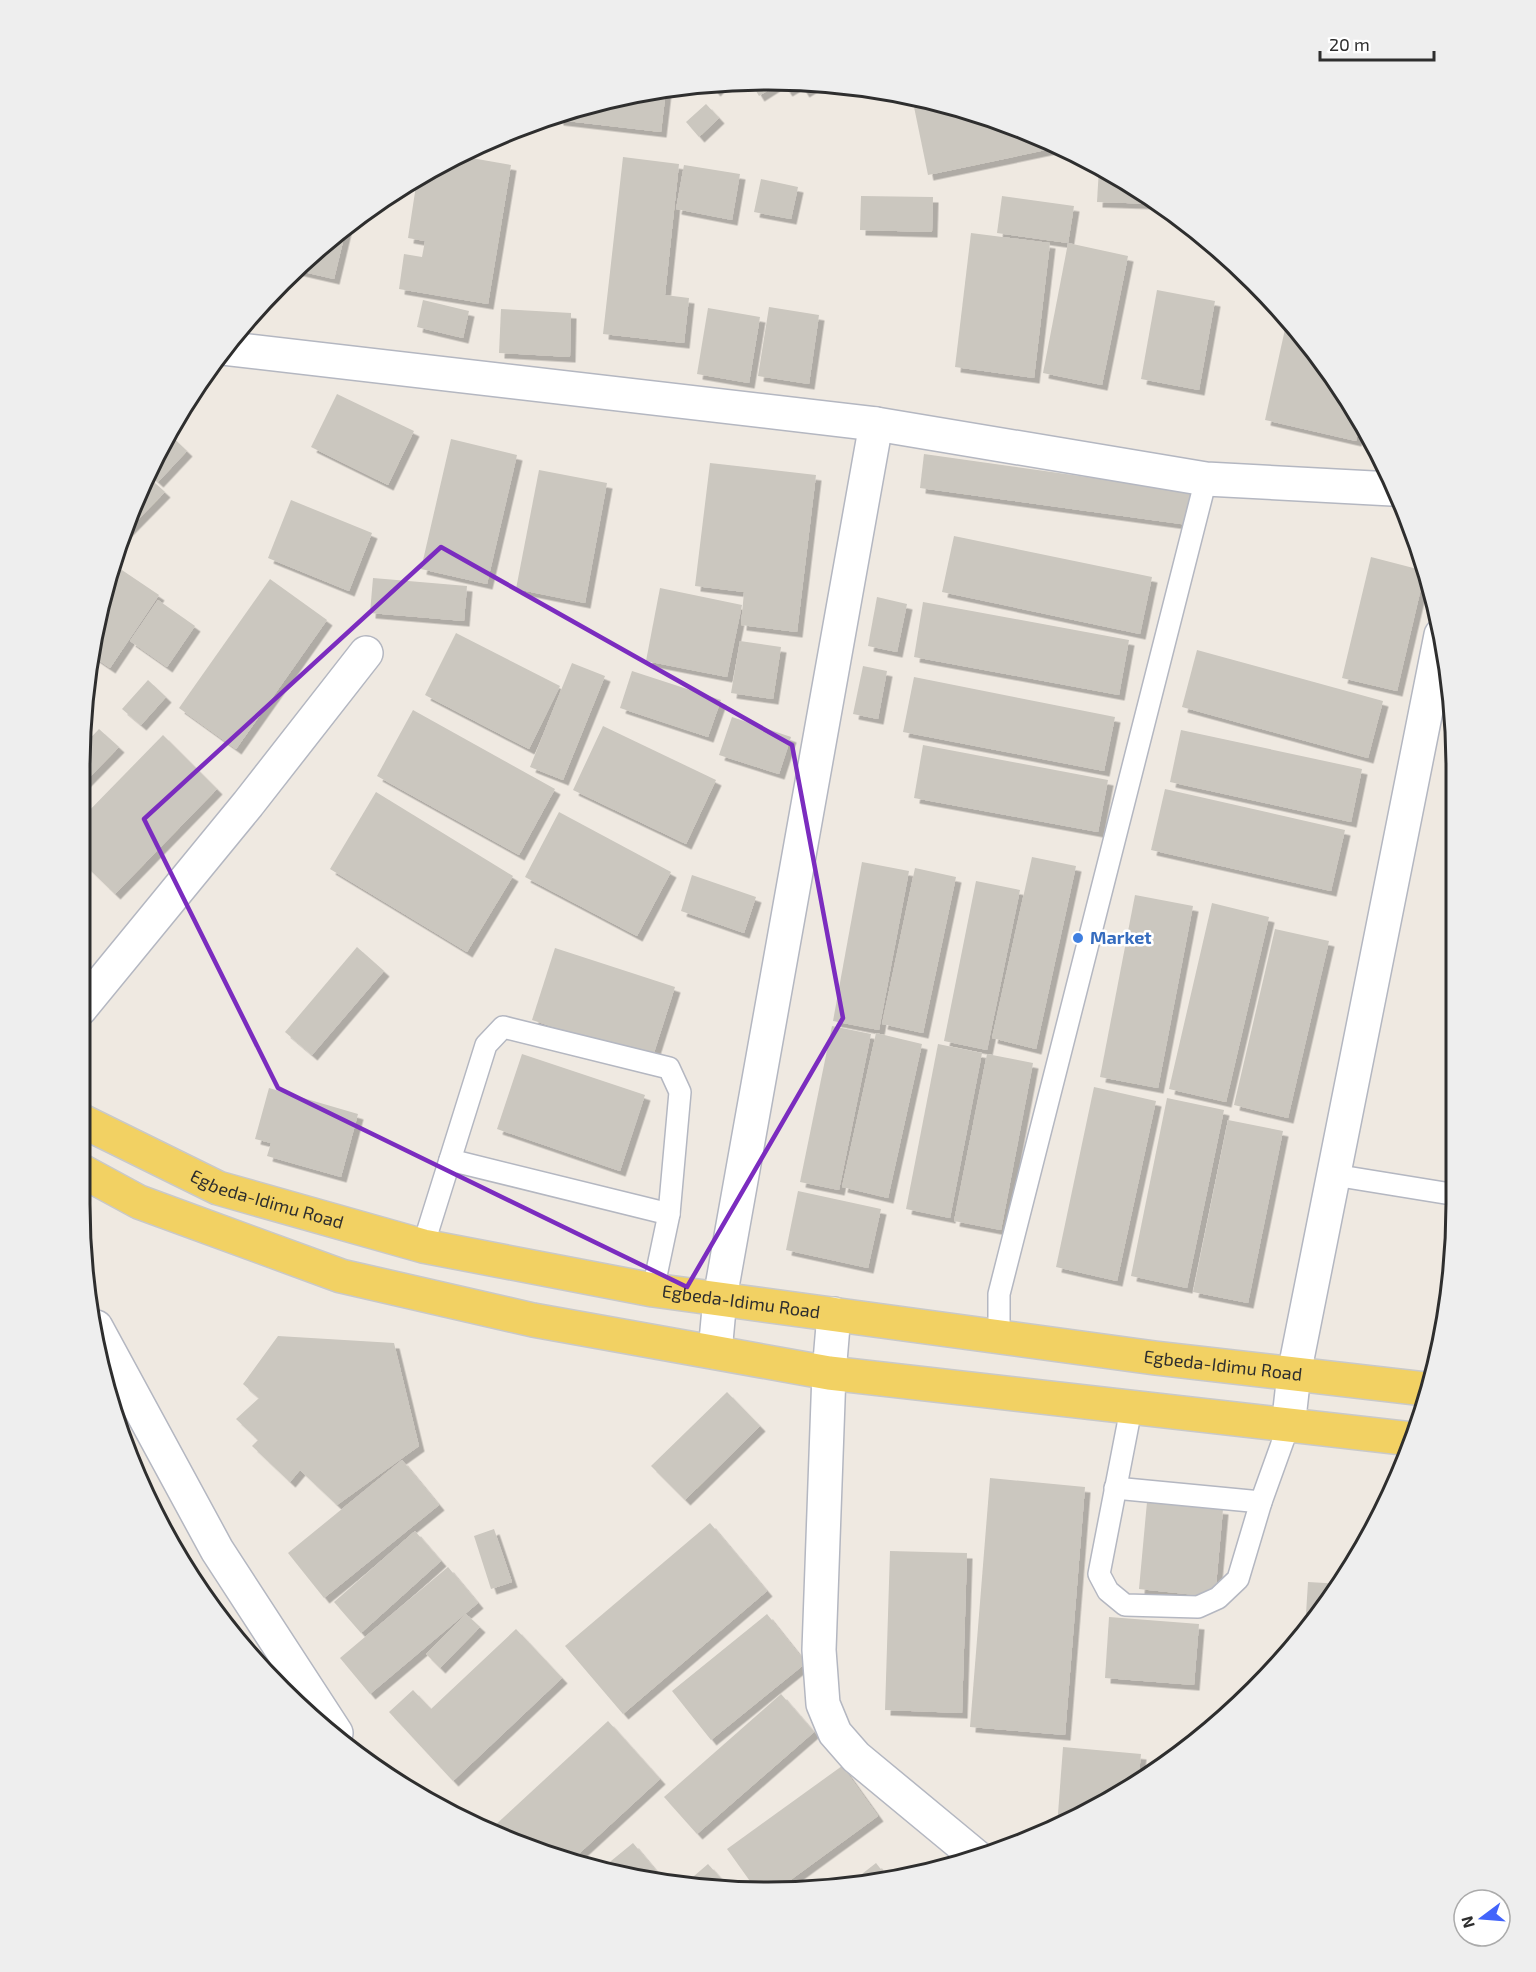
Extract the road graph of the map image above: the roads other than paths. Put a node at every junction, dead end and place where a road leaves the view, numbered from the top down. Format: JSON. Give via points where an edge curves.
{"nodes":[{"id":1,"x":235,"y":349,"type":"edge"},
{"id":2,"x":876,"y":424,"type":"junction"},
{"id":3,"x":1206,"y":479,"type":"junction"},
{"id":4,"x":1385,"y":489,"type":"edge"},
{"id":5,"x":366,"y":653,"type":"dead end"},
{"id":6,"x":1436,"y":658,"type":"edge"},
{"id":7,"x":90,"y":998,"type":"edge"},
{"id":8,"x":90,"y":1125,"type":"edge"},
{"id":9,"x":450,"y":1160,"type":"junction"},
{"id":10,"x":90,"y":1175,"type":"edge"},
{"id":11,"x":1334,"y":1175,"type":"junction"},
{"id":12,"x":1446,"y":1193,"type":"edge"},
{"id":13,"x":669,"y":1214,"type":"junction"},
{"id":14,"x":423,"y":1246,"type":"junction"},
{"id":15,"x":653,"y":1290,"type":"junction"},
{"id":16,"x":720,"y":1298,"type":"junction"},
{"id":17,"x":834,"y":1314,"type":"junction"},
{"id":18,"x":999,"y":1338,"type":"junction"},
{"id":19,"x":105,"y":1343,"type":"edge"},
{"id":20,"x":715,"y":1352,"type":"junction"},
{"id":21,"x":829,"y":1373,"type":"junction"},
{"id":22,"x":1294,"y":1374,"type":"junction"},
{"id":23,"x":1420,"y":1388,"type":"edge"},
{"id":24,"x":1131,"y":1409,"type":"junction"},
{"id":25,"x":1288,"y":1427,"type":"junction"},
{"id":26,"x":1404,"y":1438,"type":"edge"},
{"id":27,"x":1115,"y":1488,"type":"junction"},
{"id":28,"x":1261,"y":1502,"type":"junction"},
{"id":29,"x":327,"y":1719,"type":"edge"},
{"id":30,"x":970,"y":1851,"type":"edge"}],
"edges":[{"from":1,"to":2,"type":"street"},
{"from":2,"to":3,"type":"street"},
{"from":2,"to":16,"type":"street"},
{"from":3,"to":4,"type":"street"},
{"from":3,"to":18,"type":"lane","via":[[999,1294]]},
{"from":5,"to":7,"type":"street"},
{"from":6,"to":11,"type":"street"},
{"from":8,"to":14,"type":"main road","name":"Egbeda-Idimu Road","via":[[218,1188]]},
{"from":9,"to":13,"type":"lane"},
{"from":9,"to":13,"type":"lane","via":[[486,1045],[503,1027],[669,1068],[680,1092]]},
{"from":9,"to":14,"type":"lane"},
{"from":10,"to":20,"type":"main road","via":[[139,1202],[341,1276],[533,1320]]},
{"from":11,"to":12,"type":"lane"},
{"from":11,"to":22,"type":"street"},
{"from":13,"to":15,"type":"lane"},
{"from":14,"to":15,"type":"main road","name":"Egbeda-Idimu Road"},
{"from":15,"to":16,"type":"main road","name":"Egbeda-Idimu Road"},
{"from":16,"to":17,"type":"main road","name":"Egbeda-Idimu Road"},
{"from":16,"to":20,"type":"street"},
{"from":17,"to":18,"type":"main road","name":"Egbeda-Idimu Road"},
{"from":17,"to":21,"type":"street"},
{"from":18,"to":22,"type":"main road","name":"Egbeda-Idimu Road"},
{"from":19,"to":29,"type":"street","via":[[217,1550]]},
{"from":20,"to":21,"type":"main road"},
{"from":21,"to":24,"type":"main road"},
{"from":21,"to":30,"type":"street","via":[[819,1650],[823,1704],[835,1733],[856,1757]]},
{"from":22,"to":23,"type":"main road","name":"Egbeda-Idimu Road"},
{"from":22,"to":25,"type":"street"},
{"from":24,"to":25,"type":"main road"},
{"from":24,"to":27,"type":"lane"},
{"from":25,"to":26,"type":"main road"},
{"from":25,"to":28,"type":"lane"},
{"from":27,"to":28,"type":"lane"},
{"from":27,"to":28,"type":"lane","via":[[1099,1574],[1108,1591],[1125,1605],[1198,1607],[1218,1598],[1238,1579]]}]}
